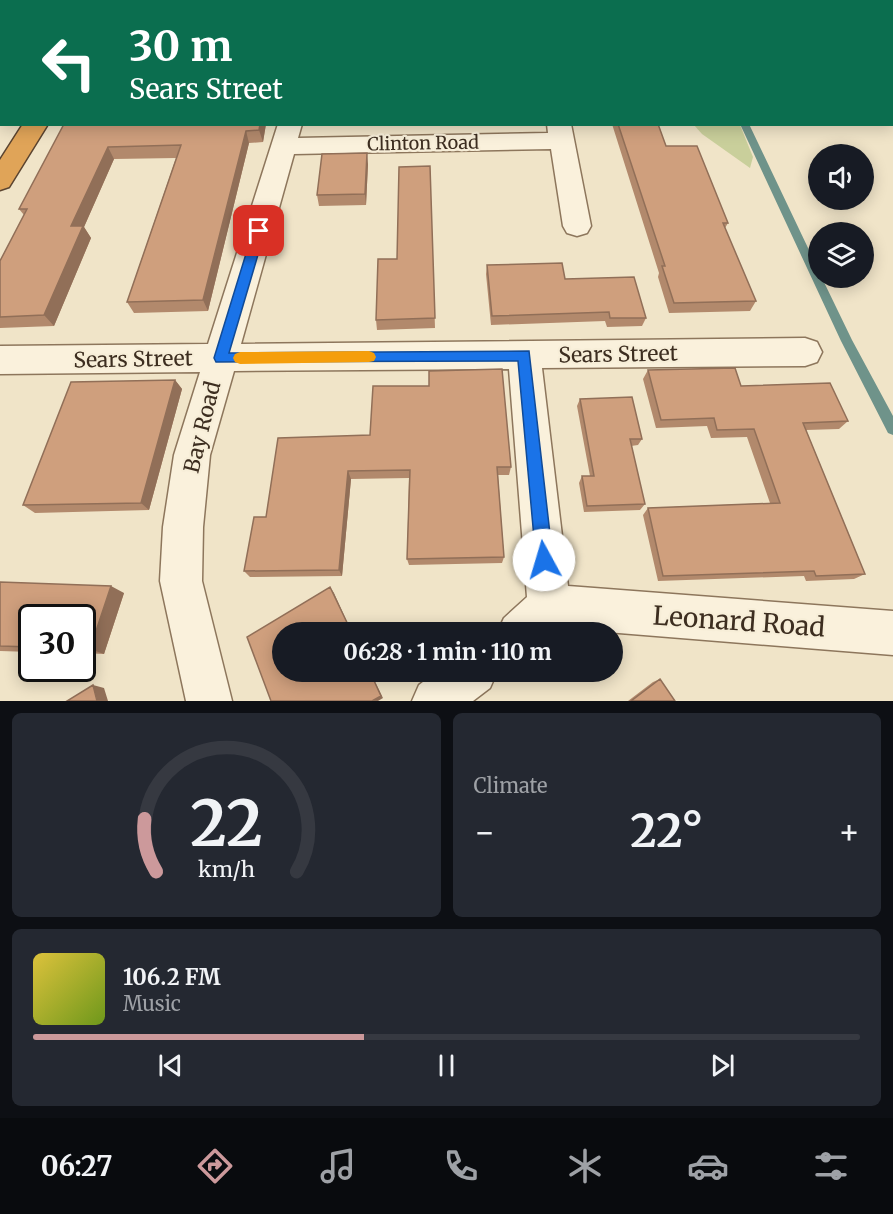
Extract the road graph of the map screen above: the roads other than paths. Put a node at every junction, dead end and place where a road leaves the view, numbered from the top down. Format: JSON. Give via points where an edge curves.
{"nodes":[{"id":1,"x":35,"y":126,"type":"edge"},
{"id":2,"x":560,"y":133,"type":"edge"},
{"id":3,"x":287,"y":135,"type":"edge"},
{"id":4,"x":0,"y":181,"type":"edge"},
{"id":5,"x":577,"y":226,"type":"dead end"},
{"id":6,"x":805,"y":352,"type":"dead end"},
{"id":7,"x":524,"y":355,"type":"junction"},
{"id":8,"x":221,"y":358,"type":"junction"},
{"id":9,"x":0,"y":360,"type":"edge"},
{"id":10,"x":534,"y":619,"type":"edge"},
{"id":11,"x":893,"y":633,"type":"edge"},
{"id":12,"x":461,"y":682,"type":"edge"},
{"id":13,"x":209,"y":701,"type":"edge"},
{"id":14,"x":435,"y":701,"type":"edge"}],
"edges":[{"from":1,"to":4,"type":"highway"},
{"from":2,"to":3,"type":"street","name":"Clinton Road"},
{"from":2,"to":5,"type":"street"},
{"from":3,"to":8,"type":"street","name":"Bay Road"},
{"from":6,"to":7,"type":"street","name":"Sears Street"},
{"from":7,"to":8,"type":"street","name":"Sears Street"},
{"from":7,"to":10,"type":"street"},
{"from":8,"to":9,"type":"street","name":"Sears Street"},
{"from":8,"to":13,"type":"street","name":"Bay Road","via":[[192,455],[181,580]]},
{"from":10,"to":11,"type":"street","name":"Leonard Road"},
{"from":12,"to":14,"type":"street"}]}
